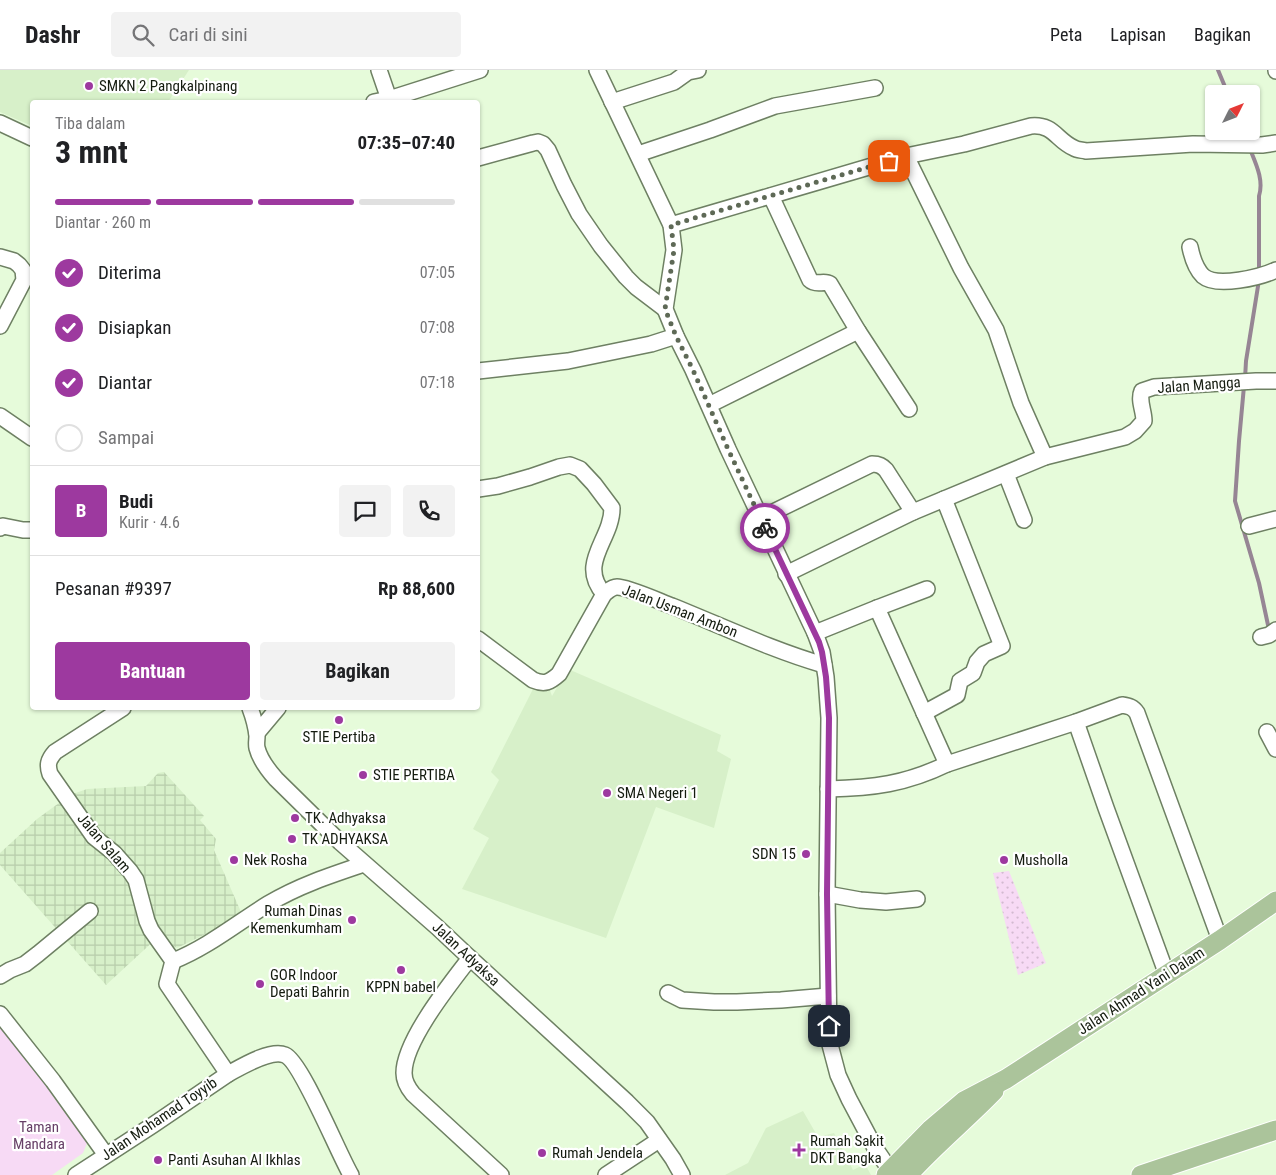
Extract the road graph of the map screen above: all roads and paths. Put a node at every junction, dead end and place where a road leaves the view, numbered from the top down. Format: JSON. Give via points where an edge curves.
{"nodes":[{"id":1,"x":379,"y":70,"type":"edge"},
{"id":2,"x":480,"y":70,"type":"edge"},
{"id":3,"x":597,"y":70,"type":"edge"},
{"id":4,"x":698,"y":70,"type":"edge"},
{"id":5,"x":874,"y":88,"type":"dead end"},
{"id":6,"x":390,"y":100,"type":"edge"},
{"id":7,"x":393,"y":100,"type":"edge"},
{"id":8,"x":612,"y":102,"type":"junction"},
{"id":9,"x":0,"y":123,"type":"edge"},
{"id":10,"x":30,"y":137,"type":"edge"},
{"id":11,"x":1269,"y":144,"type":"edge"},
{"id":12,"x":638,"y":154,"type":"junction"},
{"id":13,"x":906,"y":156,"type":"junction"},
{"id":14,"x":480,"y":157,"type":"edge"},
{"id":15,"x":771,"y":196,"type":"junction"},
{"id":16,"x":671,"y":225,"type":"junction"},
{"id":17,"x":1190,"y":247,"type":"dead end"},
{"id":18,"x":0,"y":257,"type":"edge"},
{"id":19,"x":1265,"y":274,"type":"edge"},
{"id":20,"x":665,"y":309,"type":"junction"},
{"id":21,"x":0,"y":326,"type":"edge"},
{"id":22,"x":858,"y":332,"type":"junction"},
{"id":23,"x":676,"y":336,"type":"junction"},
{"id":24,"x":480,"y":370,"type":"edge"},
{"id":25,"x":1276,"y":381,"type":"edge"},
{"id":26,"x":708,"y":405,"type":"junction"},
{"id":27,"x":909,"y":409,"type":"dead end"},
{"id":28,"x":0,"y":416,"type":"edge"},
{"id":29,"x":30,"y":437,"type":"edge"},
{"id":30,"x":1045,"y":457,"type":"junction"},
{"id":31,"x":1006,"y":474,"type":"junction"},
{"id":32,"x":480,"y":489,"type":"edge"},
{"id":33,"x":944,"y":499,"type":"junction"},
{"id":34,"x":913,"y":512,"type":"junction"},
{"id":35,"x":761,"y":518,"type":"junction"},
{"id":36,"x":1276,"y":518,"type":"edge"},
{"id":37,"x":1024,"y":520,"type":"dead end"},
{"id":38,"x":1250,"y":526,"type":"dead end"},
{"id":39,"x":0,"y":528,"type":"edge"},
{"id":40,"x":30,"y":530,"type":"edge"},
{"id":41,"x":786,"y":574,"type":"junction"},
{"id":42,"x":927,"y":589,"type":"dead end"},
{"id":43,"x":604,"y":594,"type":"junction"},
{"id":44,"x":877,"y":608,"type":"junction"},
{"id":45,"x":815,"y":633,"type":"junction"},
{"id":46,"x":480,"y":640,"type":"edge"},
{"id":47,"x":824,"y":665,"type":"junction"},
{"id":48,"x":120,"y":710,"type":"edge"},
{"id":49,"x":251,"y":710,"type":"edge"},
{"id":50,"x":276,"y":710,"type":"edge"},
{"id":51,"x":924,"y":713,"type":"junction"},
{"id":52,"x":1076,"y":722,"type":"junction"},
{"id":53,"x":1267,"y":732,"type":"dead end"},
{"id":54,"x":256,"y":734,"type":"junction"},
{"id":55,"x":1276,"y":749,"type":"edge"},
{"id":56,"x":947,"y":764,"type":"junction"},
{"id":57,"x":828,"y":789,"type":"junction"},
{"id":58,"x":364,"y":864,"type":"junction"},
{"id":59,"x":827,"y":894,"type":"junction"},
{"id":60,"x":917,"y":899,"type":"dead end"},
{"id":61,"x":1276,"y":901,"type":"edge"},
{"id":62,"x":90,"y":911,"type":"dead end"},
{"id":63,"x":1220,"y":940,"type":"junction"},
{"id":64,"x":470,"y":958,"type":"junction"},
{"id":65,"x":173,"y":961,"type":"junction"},
{"id":66,"x":1167,"y":975,"type":"junction"},
{"id":67,"x":0,"y":976,"type":"edge"},
{"id":68,"x":668,"y":992,"type":"dead end"},
{"id":69,"x":828,"y":996,"type":"junction"},
{"id":70,"x":0,"y":1014,"type":"edge"},
{"id":71,"x":228,"y":1074,"type":"junction"},
{"id":72,"x":1006,"y":1079,"type":"junction"},
{"id":73,"x":1276,"y":1130,"type":"edge"},
{"id":74,"x":660,"y":1140,"type":"junction"},
{"id":75,"x":106,"y":1156,"type":"junction"},
{"id":76,"x":888,"y":1173,"type":"edge"},
{"id":77,"x":76,"y":1175,"type":"edge"},
{"id":78,"x":351,"y":1175,"type":"edge"},
{"id":79,"x":502,"y":1175,"type":"edge"},
{"id":80,"x":606,"y":1175,"type":"edge"},
{"id":81,"x":682,"y":1175,"type":"edge"},
{"id":82,"x":908,"y":1175,"type":"edge"},
{"id":83,"x":1141,"y":1175,"type":"edge"}],
"edges":[{"from":1,"to":6,"type":"street"},
{"from":2,"to":7,"type":"street"},
{"from":3,"to":8,"type":"street"},
{"from":4,"to":8,"type":"street","via":[[688,72],[674,82]]},
{"from":5,"to":12,"type":"street","via":[[775,106]]},
{"from":8,"to":12,"type":"street"},
{"from":9,"to":10,"type":"street"},
{"from":11,"to":13,"type":"street","via":[[1193,144],[1086,151],[1073,148],[1048,128],[1039,125]]},
{"from":12,"to":16,"type":"street"},
{"from":13,"to":15,"type":"street"},
{"from":13,"to":30,"type":"street","via":[[996,330],[1021,402]]},
{"from":14,"to":20,"type":"street","via":[[538,142],[546,146],[592,235],[631,282]]},
{"from":15,"to":16,"type":"street"},
{"from":15,"to":22,"type":"street","via":[[810,280],[830,284]]},
{"from":16,"to":20,"type":"street","via":[[674,250]]},
{"from":17,"to":19,"type":"street","via":[[1197,267],[1209,279],[1228,281]]},
{"from":18,"to":21,"type":"street","via":[[20,265],[24,280]]},
{"from":20,"to":23,"type":"street"},
{"from":22,"to":26,"type":"street"},
{"from":22,"to":27,"type":"street"},
{"from":23,"to":24,"type":"street","via":[[568,361]]},
{"from":23,"to":26,"type":"street"},
{"from":25,"to":30,"type":"street","name":"Jalan Mangga","via":[[1144,389],[1140,396],[1144,421],[1136,431]]},
{"from":26,"to":35,"type":"street"},
{"from":28,"to":29,"type":"street"},
{"from":30,"to":31,"type":"street"},
{"from":31,"to":33,"type":"street"},
{"from":31,"to":37,"type":"street"},
{"from":32,"to":43,"type":"street","via":[[559,467],[570,465],[580,470],[612,508],[594,564],[595,580]]},
{"from":33,"to":34,"type":"street"},
{"from":33,"to":51,"type":"street","via":[[1002,646],[980,658],[973,673],[960,681],[957,695]]},
{"from":34,"to":35,"type":"street","via":[[886,470],[872,464]]},
{"from":34,"to":41,"type":"street"},
{"from":35,"to":41,"type":"street"},
{"from":36,"to":38,"type":"street"},
{"from":39,"to":40,"type":"street"},
{"from":41,"to":45,"type":"street"},
{"from":42,"to":44,"type":"street"},
{"from":43,"to":46,"type":"street","name":"Jalan Usman Ambon","via":[[559,674],[548,682],[533,680]]},
{"from":43,"to":47,"type":"street","name":"Jalan Usman Ambon","via":[[612,588],[626,589]]},
{"from":44,"to":45,"type":"street"},
{"from":44,"to":51,"type":"street"},
{"from":45,"to":47,"type":"street"},
{"from":47,"to":57,"type":"street","via":[[829,718]]},
{"from":48,"to":65,"type":"street","name":"Jalan Salam","via":[[55,752],[48,767],[94,836],[133,876],[151,930]]},
{"from":49,"to":54,"type":"street","name":"Jalan Adyaksa"},
{"from":50,"to":54,"type":"street"},
{"from":51,"to":56,"type":"street"},
{"from":52,"to":56,"type":"street"},
{"from":52,"to":63,"type":"street","via":[[1122,705],[1137,713]]},
{"from":52,"to":66,"type":"street"},
{"from":53,"to":55,"type":"street"},
{"from":54,"to":58,"type":"street","name":"Jalan Adyaksa","via":[[260,757],[268,770]]},
{"from":56,"to":57,"type":"street","via":[[904,781]]},
{"from":57,"to":59,"type":"street"},
{"from":58,"to":64,"type":"street","name":"Jalan Adyaksa"},
{"from":58,"to":65,"type":"street","via":[[295,889]]},
{"from":59,"to":60,"type":"street","via":[[886,902]]},
{"from":59,"to":69,"type":"street"},
{"from":61,"to":63,"type":"main road","name":"Jalan Ahmad Yani Dalam"},
{"from":62,"to":67,"type":"street","via":[[25,964]]},
{"from":63,"to":66,"type":"main road","name":"Jalan Ahmad Yani Dalam"},
{"from":64,"to":74,"type":"street","name":"Jalan Adyaksa","via":[[627,1102]]},
{"from":64,"to":79,"type":"street","via":[[412,1045],[404,1074],[406,1086],[413,1094]]},
{"from":65,"to":71,"type":"street","name":"Jalan Mohamad Toyyib","via":[[167,984]]},
{"from":66,"to":72,"type":"main road","name":"Jalan Ahmad Yani Dalam"},
{"from":68,"to":69,"type":"street","via":[[682,1000],[714,1002]]},
{"from":69,"to":76,"type":"street","via":[[829,1041],[838,1075]]},
{"from":70,"to":75,"type":"street"},
{"from":71,"to":75,"type":"street","name":"Jalan Mohamad Toyyib"},
{"from":71,"to":78,"type":"street","via":[[255,1060],[284,1054],[302,1075]]},
{"from":72,"to":76,"type":"main road","name":"Jalan Ahmad Yani Dalam","via":[[964,1101]]},
{"from":72,"to":82,"type":"main road","name":"Jalan Ahmad Yani Dalam"},
{"from":73,"to":83,"type":"main road"},
{"from":74,"to":80,"type":"street"},
{"from":74,"to":81,"type":"street","name":"Jalan Adyaksa"},
{"from":75,"to":77,"type":"street","name":"Jalan Mohamad Toyyib"}]}
